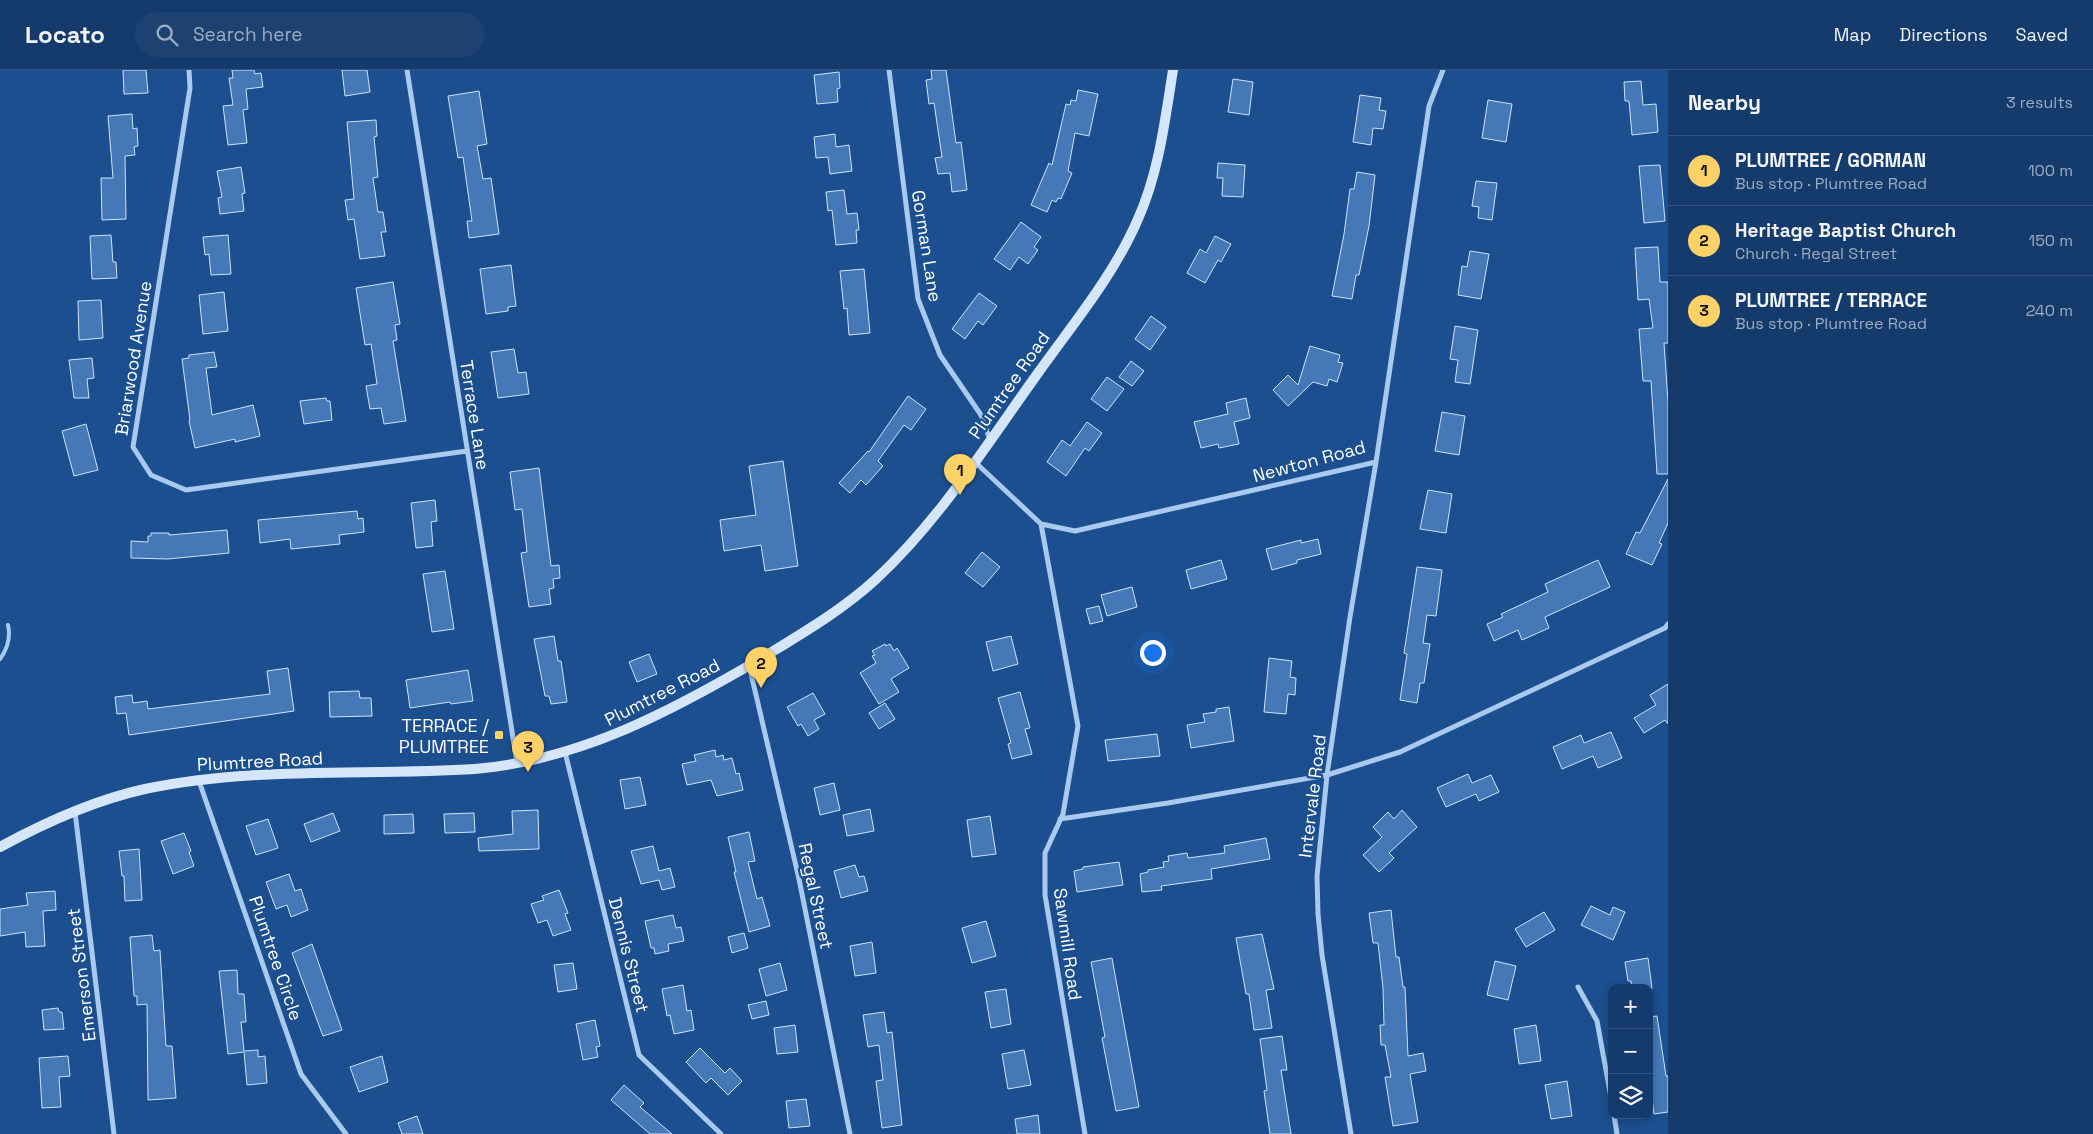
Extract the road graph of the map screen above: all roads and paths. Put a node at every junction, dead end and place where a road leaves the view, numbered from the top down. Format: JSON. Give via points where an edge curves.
{"nodes":[{"id":1,"x":189,"y":70,"type":"edge"},
{"id":2,"x":407,"y":70,"type":"edge"},
{"id":3,"x":889,"y":70,"type":"edge"},
{"id":4,"x":1173,"y":70,"type":"edge"},
{"id":5,"x":1443,"y":70,"type":"edge"},
{"id":6,"x":990,"y":440,"type":"junction"},
{"id":7,"x":467,"y":451,"type":"junction"},
{"id":8,"x":974,"y":461,"type":"junction"},
{"id":9,"x":1376,"y":462,"type":"junction"},
{"id":10,"x":1041,"y":524,"type":"junction"},
{"id":11,"x":8,"y":624,"type":"dead end"},
{"id":12,"x":1668,"y":624,"type":"edge"},
{"id":13,"x":0,"y":659,"type":"edge"},
{"id":14,"x":749,"y":665,"type":"junction"},
{"id":15,"x":565,"y":752,"type":"junction"},
{"id":16,"x":517,"y":764,"type":"junction"},
{"id":17,"x":1327,"y":775,"type":"junction"},
{"id":18,"x":199,"y":780,"type":"junction"},
{"id":19,"x":76,"y":812,"type":"junction"},
{"id":20,"x":1060,"y":819,"type":"junction"},
{"id":21,"x":0,"y":847,"type":"edge"},
{"id":22,"x":1578,"y":987,"type":"dead end"},
{"id":23,"x":1608,"y":1081,"type":"edge"},
{"id":24,"x":1615,"y":1119,"type":"edge"},
{"id":25,"x":114,"y":1134,"type":"edge"},
{"id":26,"x":346,"y":1134,"type":"edge"},
{"id":27,"x":721,"y":1134,"type":"edge"},
{"id":28,"x":850,"y":1134,"type":"edge"},
{"id":29,"x":1085,"y":1134,"type":"edge"},
{"id":30,"x":1352,"y":1134,"type":"edge"},
{"id":31,"x":1617,"y":1134,"type":"edge"}],
"edges":[{"from":1,"to":7,"type":"street","name":"Briarwood Avenue","via":[[190,88],[133,447],[152,475],[186,490]]},
{"from":2,"to":7,"type":"street","name":"Terrace Lane"},
{"from":3,"to":6,"type":"street","name":"Gorman Lane","via":[[918,299],[940,356],[981,415]]},
{"from":4,"to":6,"type":"street","name":"Plumtree Road","via":[[1156,164],[1134,227],[1108,274]]},
{"from":5,"to":9,"type":"street","name":"Newton Road","via":[[1429,106]]},
{"from":6,"to":8,"type":"street","name":"Plumtree Road"},
{"from":7,"to":16,"type":"street","name":"Terrace Lane"},
{"from":8,"to":10,"type":"street"},
{"from":8,"to":14,"type":"street","name":"Plumtree Road","via":[[927,525],[874,580],[826,617]]},
{"from":9,"to":10,"type":"street","name":"Newton Road","via":[[1075,531]]},
{"from":9,"to":17,"type":"street","name":"Intervale Road"},
{"from":10,"to":20,"type":"street","name":"Sawmill Road","via":[[1078,726]]},
{"from":11,"to":13,"type":"lane","via":[[8,644]]},
{"from":12,"to":17,"type":"street","via":[[1400,752]]},
{"from":14,"to":15,"type":"street","name":"Plumtree Road","via":[[638,725]]},
{"from":14,"to":28,"type":"street","name":"Regal Street","via":[[799,879]]},
{"from":15,"to":16,"type":"street","name":"Plumtree Road"},
{"from":15,"to":27,"type":"street","name":"Dennis Street","via":[[639,1055]]},
{"from":16,"to":18,"type":"street","name":"Plumtree Road","via":[[457,770],[233,776]]},
{"from":17,"to":20,"type":"street"},
{"from":17,"to":30,"type":"street","name":"Intervale Road","via":[[1317,868],[1318,914]]},
{"from":18,"to":19,"type":"street","name":"Plumtree Road","via":[[143,790]]},
{"from":18,"to":26,"type":"street","name":"Plumtree Circle","via":[[302,1074]]},
{"from":19,"to":21,"type":"street","name":"Plumtree Road"},
{"from":19,"to":25,"type":"street","name":"Emerson Street"},
{"from":20,"to":29,"type":"street","name":"Sawmill Road","via":[[1045,853],[1045,894]]},
{"from":22,"to":23,"type":"street","via":[[1597,1021]]},
{"from":24,"to":31,"type":"street"}]}
